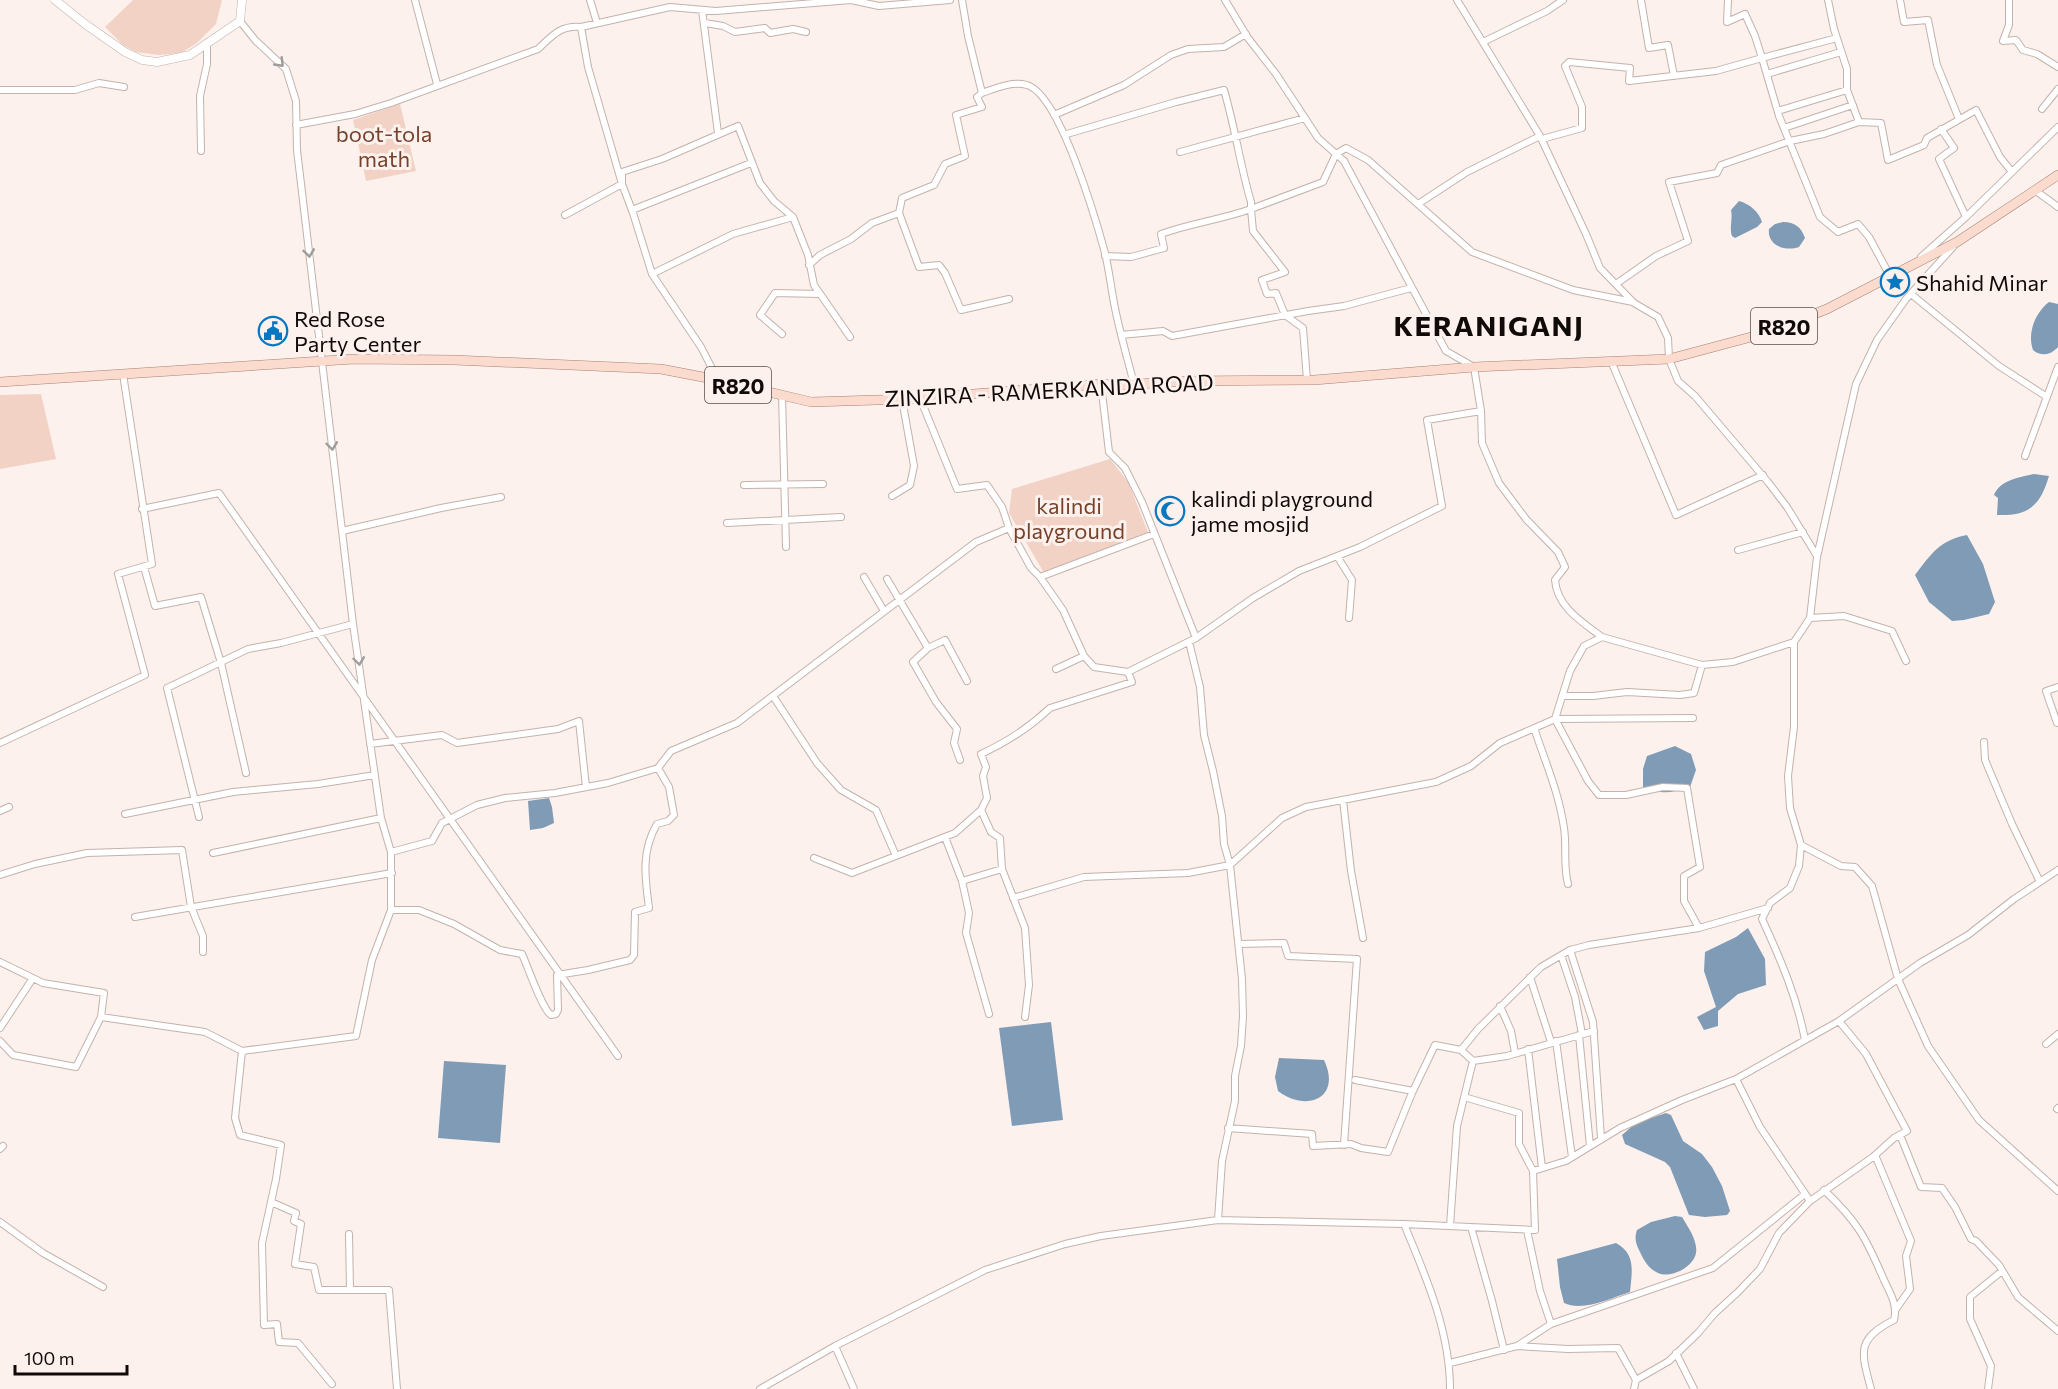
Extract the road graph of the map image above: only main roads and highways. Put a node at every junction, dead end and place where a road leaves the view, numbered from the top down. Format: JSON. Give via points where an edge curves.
{"nodes":[{"id":1,"x":2058,"y":175,"type":"edge"},
{"id":2,"x":0,"y":382,"type":"edge"}],
"edges":[{"from":1,"to":2,"type":"main road","name":"ZINZIRA - RAMERKANDA ROAD","number":"R820","via":[[1957,242],[1827,309],[1766,333],[1669,359],[1474,367],[1307,380],[1101,384],[811,402],[661,369],[454,360],[354,359]]}]}
